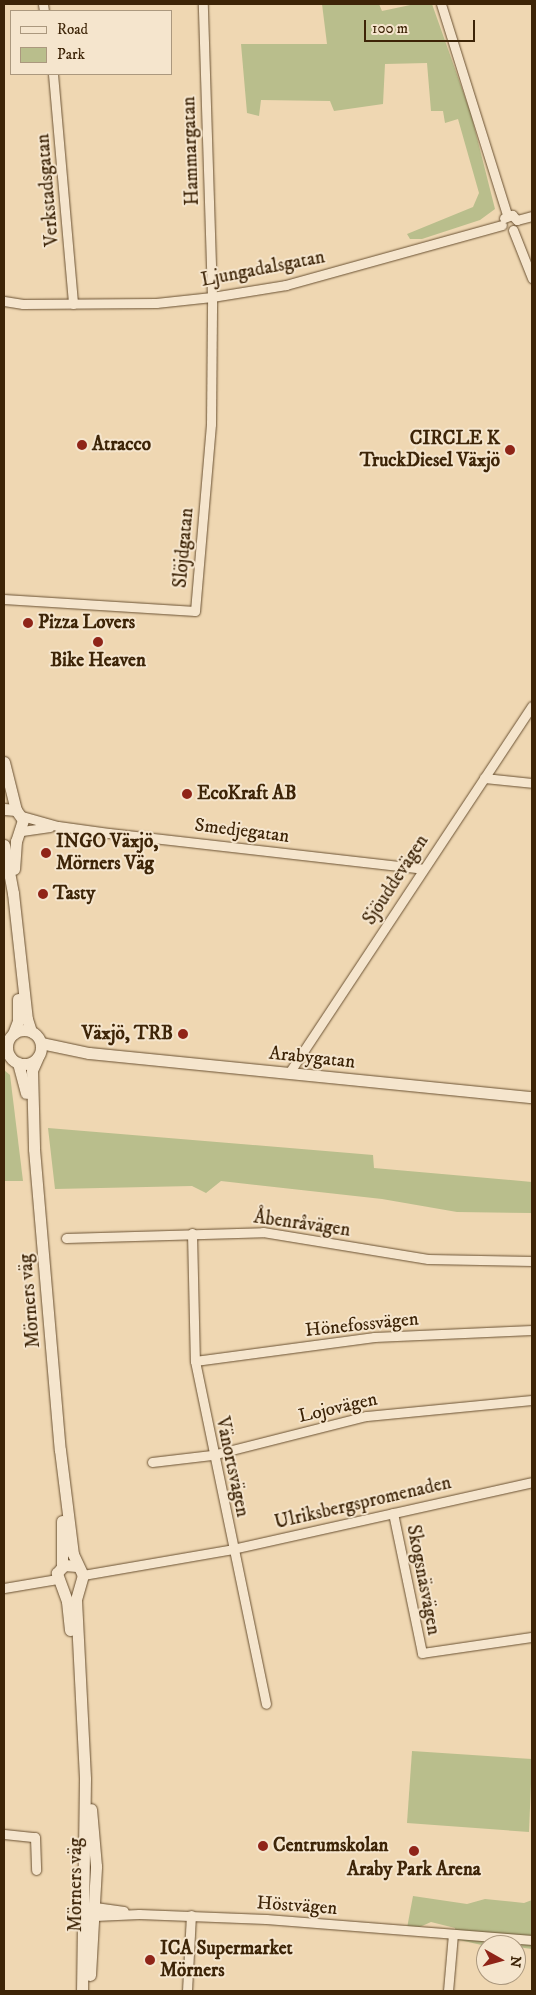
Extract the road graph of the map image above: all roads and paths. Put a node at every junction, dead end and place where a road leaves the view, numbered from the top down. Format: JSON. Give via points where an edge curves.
{"nodes":[{"id":1,"x":202,"y":4,"type":"edge"},
{"id":2,"x":440,"y":4,"type":"edge"},
{"id":3,"x":53,"y":75,"type":"edge"},
{"id":4,"x":507,"y":215,"type":"junction"},
{"id":5,"x":532,"y":216,"type":"edge"},
{"id":6,"x":517,"y":220,"type":"junction"},
{"id":7,"x":502,"y":225,"type":"junction"},
{"id":8,"x":513,"y":230,"type":"junction"},
{"id":9,"x":532,"y":278,"type":"edge"},
{"id":10,"x":212,"y":297,"type":"junction"},
{"id":11,"x":4,"y":301,"type":"edge"},
{"id":12,"x":23,"y":304,"type":"junction"},
{"id":13,"x":73,"y":304,"type":"junction"},
{"id":14,"x":4,"y":307,"type":"edge"},
{"id":15,"x":4,"y":599,"type":"edge"},
{"id":16,"x":532,"y":706,"type":"edge"},
{"id":17,"x":4,"y":762,"type":"edge"},
{"id":18,"x":484,"y":778,"type":"junction"},
{"id":19,"x":532,"y":783,"type":"edge"},
{"id":20,"x":4,"y":809,"type":"edge"},
{"id":21,"x":19,"y":813,"type":"junction"},
{"id":22,"x":58,"y":826,"type":"junction"},
{"id":23,"x":21,"y":833,"type":"junction"},
{"id":24,"x":4,"y":839,"type":"edge"},
{"id":25,"x":4,"y":845,"type":"edge"},
{"id":26,"x":423,"y":869,"type":"junction"},
{"id":27,"x":13,"y":893,"type":"junction"},
{"id":28,"x":17,"y":945,"type":"junction"},
{"id":29,"x":31,"y":1031,"type":"junction"},
{"id":30,"x":9,"y":1037,"type":"edge"},
{"id":31,"x":41,"y":1042,"type":"junction"},
{"id":32,"x":89,"y":1053,"type":"junction"},
{"id":33,"x":6,"y":1054,"type":"edge"},
{"id":34,"x":38,"y":1058,"type":"junction"},
{"id":35,"x":18,"y":1064,"type":"junction"},
{"id":36,"x":289,"y":1074,"type":"junction"},
{"id":37,"x":532,"y":1097,"type":"edge"},
{"id":38,"x":34,"y":1149,"type":"junction"},
{"id":39,"x":192,"y":1233,"type":"junction"},
{"id":40,"x":66,"y":1238,"type":"dead end"},
{"id":41,"x":532,"y":1261,"type":"edge"},
{"id":42,"x":532,"y":1330,"type":"edge"},
{"id":43,"x":195,"y":1362,"type":"junction"},
{"id":44,"x":532,"y":1400,"type":"edge"},
{"id":45,"x":60,"y":1450,"type":"junction"},
{"id":46,"x":212,"y":1455,"type":"junction"},
{"id":47,"x":152,"y":1462,"type":"dead end"},
{"id":48,"x":532,"y":1482,"type":"edge"},
{"id":49,"x":393,"y":1513,"type":"junction"},
{"id":50,"x":233,"y":1549,"type":"junction"},
{"id":51,"x":62,"y":1567,"type":"junction"},
{"id":52,"x":80,"y":1570,"type":"junction"},
{"id":53,"x":59,"y":1583,"type":"junction"},
{"id":54,"x":78,"y":1587,"type":"junction"},
{"id":55,"x":4,"y":1588,"type":"edge"},
{"id":56,"x":532,"y":1637,"type":"edge"},
{"id":57,"x":79,"y":1702,"type":"junction"},
{"id":58,"x":266,"y":1704,"type":"dead end"},
{"id":59,"x":85,"y":1779,"type":"junction"},
{"id":60,"x":4,"y":1834,"type":"edge"},
{"id":61,"x":36,"y":1870,"type":"dead end"},
{"id":62,"x":95,"y":1912,"type":"junction"},
{"id":63,"x":191,"y":1916,"type":"junction"},
{"id":64,"x":453,"y":1934,"type":"junction"},
{"id":65,"x":532,"y":1940,"type":"edge"},
{"id":66,"x":82,"y":1991,"type":"edge"},
{"id":67,"x":89,"y":1991,"type":"edge"},
{"id":68,"x":187,"y":1991,"type":"edge"},
{"id":69,"x":448,"y":1991,"type":"edge"}],
"edges":[{"from":1,"to":10,"type":"street","name":"Hammargatan"},
{"from":2,"to":4,"type":"street"},
{"from":3,"to":13,"type":"street","name":"Verkstadsgatan"},
{"from":4,"to":6,"type":"street"},
{"from":4,"to":7,"type":"street"},
{"from":5,"to":6,"type":"street"},
{"from":6,"to":8,"type":"street"},
{"from":7,"to":8,"type":"street","via":[[506,230]]},
{"from":7,"to":10,"type":"street","name":"Ljungadalsgatan","via":[[286,285]]},
{"from":8,"to":9,"type":"street"},
{"from":10,"to":13,"type":"street","name":"Ljungadalsgatan","via":[[156,303]]},
{"from":10,"to":15,"type":"street","name":"Slöjdgatan","via":[[211,424],[195,611]]},
{"from":11,"to":12,"type":"street","name":"Ljungadalsgatan"},
{"from":12,"to":13,"type":"street","name":"Ljungadalsgatan"},
{"from":12,"to":14,"type":"street","name":"Ljungadalsgatan"},
{"from":16,"to":18,"type":"street","name":"Sjöuddevägen"},
{"from":17,"to":21,"type":"main road"},
{"from":18,"to":19,"type":"street"},
{"from":18,"to":26,"type":"street","name":"Sjöuddevägen"},
{"from":20,"to":21,"type":"main road"},
{"from":21,"to":22,"type":"street","name":"Smedjegatan"},
{"from":21,"to":23,"type":"main road"},
{"from":22,"to":23,"type":"street","name":"Smedjegatan"},
{"from":22,"to":26,"type":"street","name":"Smedjegatan"},
{"from":23,"to":24,"type":"main road"},
{"from":23,"to":27,"type":"main road","via":[[14,856]]},
{"from":25,"to":27,"type":"main road"},
{"from":26,"to":36,"type":"street","name":"Sjöuddevägen"},
{"from":27,"to":28,"type":"main road"},
{"from":28,"to":29,"type":"main road"},
{"from":28,"to":30,"type":"main road","via":[[18,1021]]},
{"from":29,"to":30,"type":"main road"},
{"from":29,"to":31,"type":"main road"},
{"from":30,"to":33,"type":"main road"},
{"from":31,"to":32,"type":"main road","name":"Arabygatan"},
{"from":31,"to":34,"type":"main road"},
{"from":32,"to":34,"type":"main road","name":"Arabygatan"},
{"from":32,"to":36,"type":"main road","name":"Arabygatan"},
{"from":33,"to":35,"type":"main road"},
{"from":34,"to":35,"type":"main road"},
{"from":34,"to":38,"type":"main road","name":"Mörners väg","via":[[32,1070]]},
{"from":35,"to":38,"type":"main road","name":"Mörners väg","via":[[23,1072]]},
{"from":36,"to":37,"type":"main road","name":"Arabygatan"},
{"from":38,"to":45,"type":"main road","name":"Mörners väg"},
{"from":39,"to":40,"type":"street","name":"Åbenråvägen"},
{"from":39,"to":41,"type":"street","name":"Åbenråvägen","via":[[263,1232],[428,1259]]},
{"from":39,"to":43,"type":"street","name":"Vänortsvägen"},
{"from":42,"to":43,"type":"street","name":"Hönefossvägen","via":[[374,1336]]},
{"from":43,"to":46,"type":"street","name":"Vänortsvägen"},
{"from":44,"to":46,"type":"street","name":"Lojovägen","via":[[366,1416]]},
{"from":45,"to":51,"type":"main road","name":"Mörners väg"},
{"from":45,"to":52,"type":"main road","name":"Mörners väg","via":[[73,1554]]},
{"from":46,"to":47,"type":"street","name":"Lojovägen"},
{"from":46,"to":50,"type":"street","name":"Vänortsvägen"},
{"from":48,"to":49,"type":"street","name":"Ulriksbergspromenaden"},
{"from":49,"to":50,"type":"street","name":"Ulriksbergspromenaden"},
{"from":49,"to":56,"type":"street","name":"Skogsnäsvägen","via":[[422,1653]]},
{"from":50,"to":52,"type":"street","name":"Ulriksbergspromenaden"},
{"from":50,"to":58,"type":"street","name":"Vänortsvägen"},
{"from":51,"to":52,"type":"main road"},
{"from":51,"to":53,"type":"main road"},
{"from":52,"to":54,"type":"main road","name":"Mörners väg"},
{"from":53,"to":54,"type":"main road","via":[[71,1590]]},
{"from":53,"to":55,"type":"street"},
{"from":53,"to":57,"type":"main road","name":"Mörners väg","via":[[66,1601]]},
{"from":54,"to":57,"type":"main road","name":"Mörners väg"},
{"from":57,"to":59,"type":"main road","name":"Mörners väg"},
{"from":59,"to":62,"type":"main road","name":"Mörners väg","via":[[95,1844]]},
{"from":59,"to":66,"type":"main road","name":"Mörners väg"},
{"from":60,"to":61,"type":"street","via":[[35,1836]]},
{"from":62,"to":63,"type":"street","name":"Höstvägen"},
{"from":62,"to":67,"type":"main road","name":"Mörners väg"},
{"from":63,"to":64,"type":"street","name":"Höstvägen"},
{"from":63,"to":68,"type":"street"},
{"from":64,"to":65,"type":"street","name":"Höstvägen"},
{"from":64,"to":69,"type":"street"}]}
